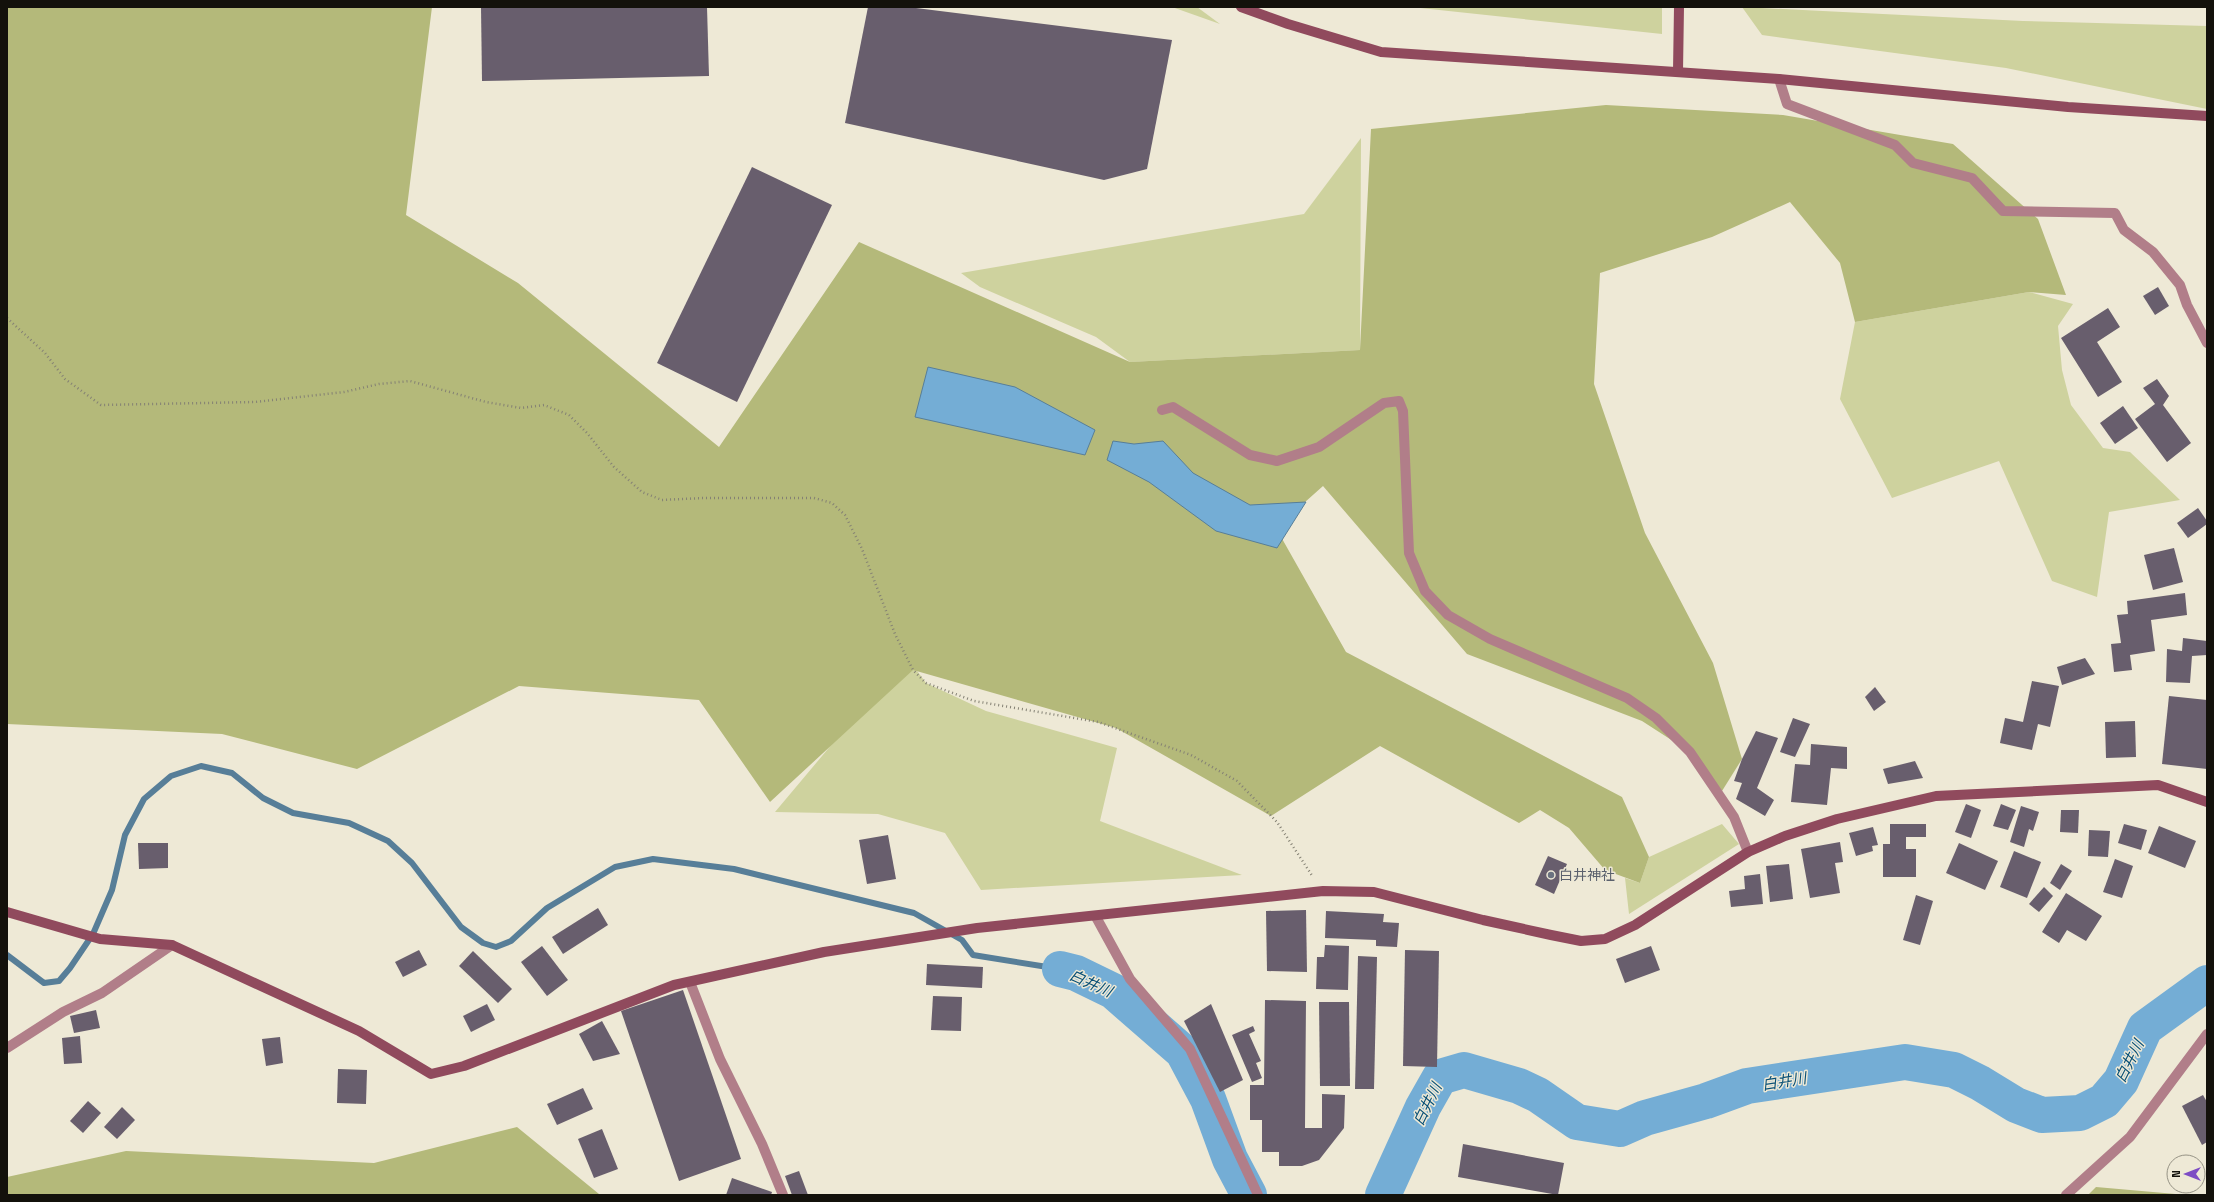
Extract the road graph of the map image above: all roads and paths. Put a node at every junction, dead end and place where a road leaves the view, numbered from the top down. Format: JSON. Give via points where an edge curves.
{"nodes":[{"id":1,"x":1241,"y":7,"type":"edge"},
{"id":2,"x":1679,"y":7,"type":"edge"},
{"id":3,"x":1678,"y":71,"type":"junction"},
{"id":4,"x":1779,"y":79,"type":"junction"},
{"id":5,"x":2207,"y":116,"type":"edge"},
{"id":6,"x":7,"y":318,"type":"edge"},
{"id":7,"x":2207,"y":343,"type":"edge"},
{"id":8,"x":1162,"y":410,"type":"dead end"},
{"id":9,"x":2207,"y":802,"type":"edge"},
{"id":10,"x":1748,"y":852,"type":"junction"},
{"id":11,"x":1323,"y":890,"type":"junction"},
{"id":12,"x":7,"y":912,"type":"edge"},
{"id":13,"x":1096,"y":917,"type":"junction"},
{"id":14,"x":172,"y":945,"type":"junction"},
{"id":15,"x":690,"y":982,"type":"junction"},
{"id":16,"x":2207,"y":1034,"type":"edge"},
{"id":17,"x":7,"y":1048,"type":"edge"},
{"id":18,"x":783,"y":1195,"type":"edge"},
{"id":19,"x":1258,"y":1195,"type":"edge"},
{"id":20,"x":2066,"y":1195,"type":"edge"}],
"edges":[{"from":1,"to":3,"type":"street","via":[[1381,52]]},
{"from":2,"to":3,"type":"street"},
{"from":3,"to":4,"type":"street"},
{"from":4,"to":5,"type":"street","via":[[2068,107]]},
{"from":4,"to":7,"type":"street","via":[[1787,104],[1895,145],[1913,162],[1972,178],[2003,211],[2114,213],[2124,230],[2153,252],[2180,285],[2187,305]]},
{"from":6,"to":11,"type":"path","via":[[46,353],[65,379],[101,405],[255,402],[344,392],[379,384],[410,381],[486,402],[521,408],[544,405],[569,415],[614,467],[642,492],[662,500],[814,498],[832,503],[845,515],[859,542],[895,634],[913,670],[926,683],[974,701],[1098,722],[1191,755],[1242,786],[1277,822]]},
{"from":8,"to":10,"type":"street","via":[[1173,407],[1250,455],[1277,461],[1319,447],[1384,403],[1399,401],[1403,411],[1409,552],[1425,591],[1448,615],[1490,639],[1626,698],[1656,718],[1690,752],[1734,816]]},
{"from":9,"to":10,"type":"street","via":[[2158,785],[1936,796],[1837,819],[1785,836]]},
{"from":10,"to":11,"type":"street","via":[[1635,925],[1605,939],[1581,941],[1550,935],[1374,892]]},
{"from":11,"to":13,"type":"street"},
{"from":12,"to":14,"type":"street","via":[[100,939]]},
{"from":13,"to":15,"type":"street","via":[[977,928],[824,952]]},
{"from":13,"to":19,"type":"street","via":[[1130,979],[1190,1049]]},
{"from":14,"to":15,"type":"street","via":[[359,1031],[431,1074],[464,1066],[674,985]]},
{"from":14,"to":17,"type":"street","via":[[102,993],[63,1012]]},
{"from":15,"to":18,"type":"street","via":[[720,1059],[762,1144]]},
{"from":16,"to":20,"type":"street","via":[[2130,1138]]}]}
